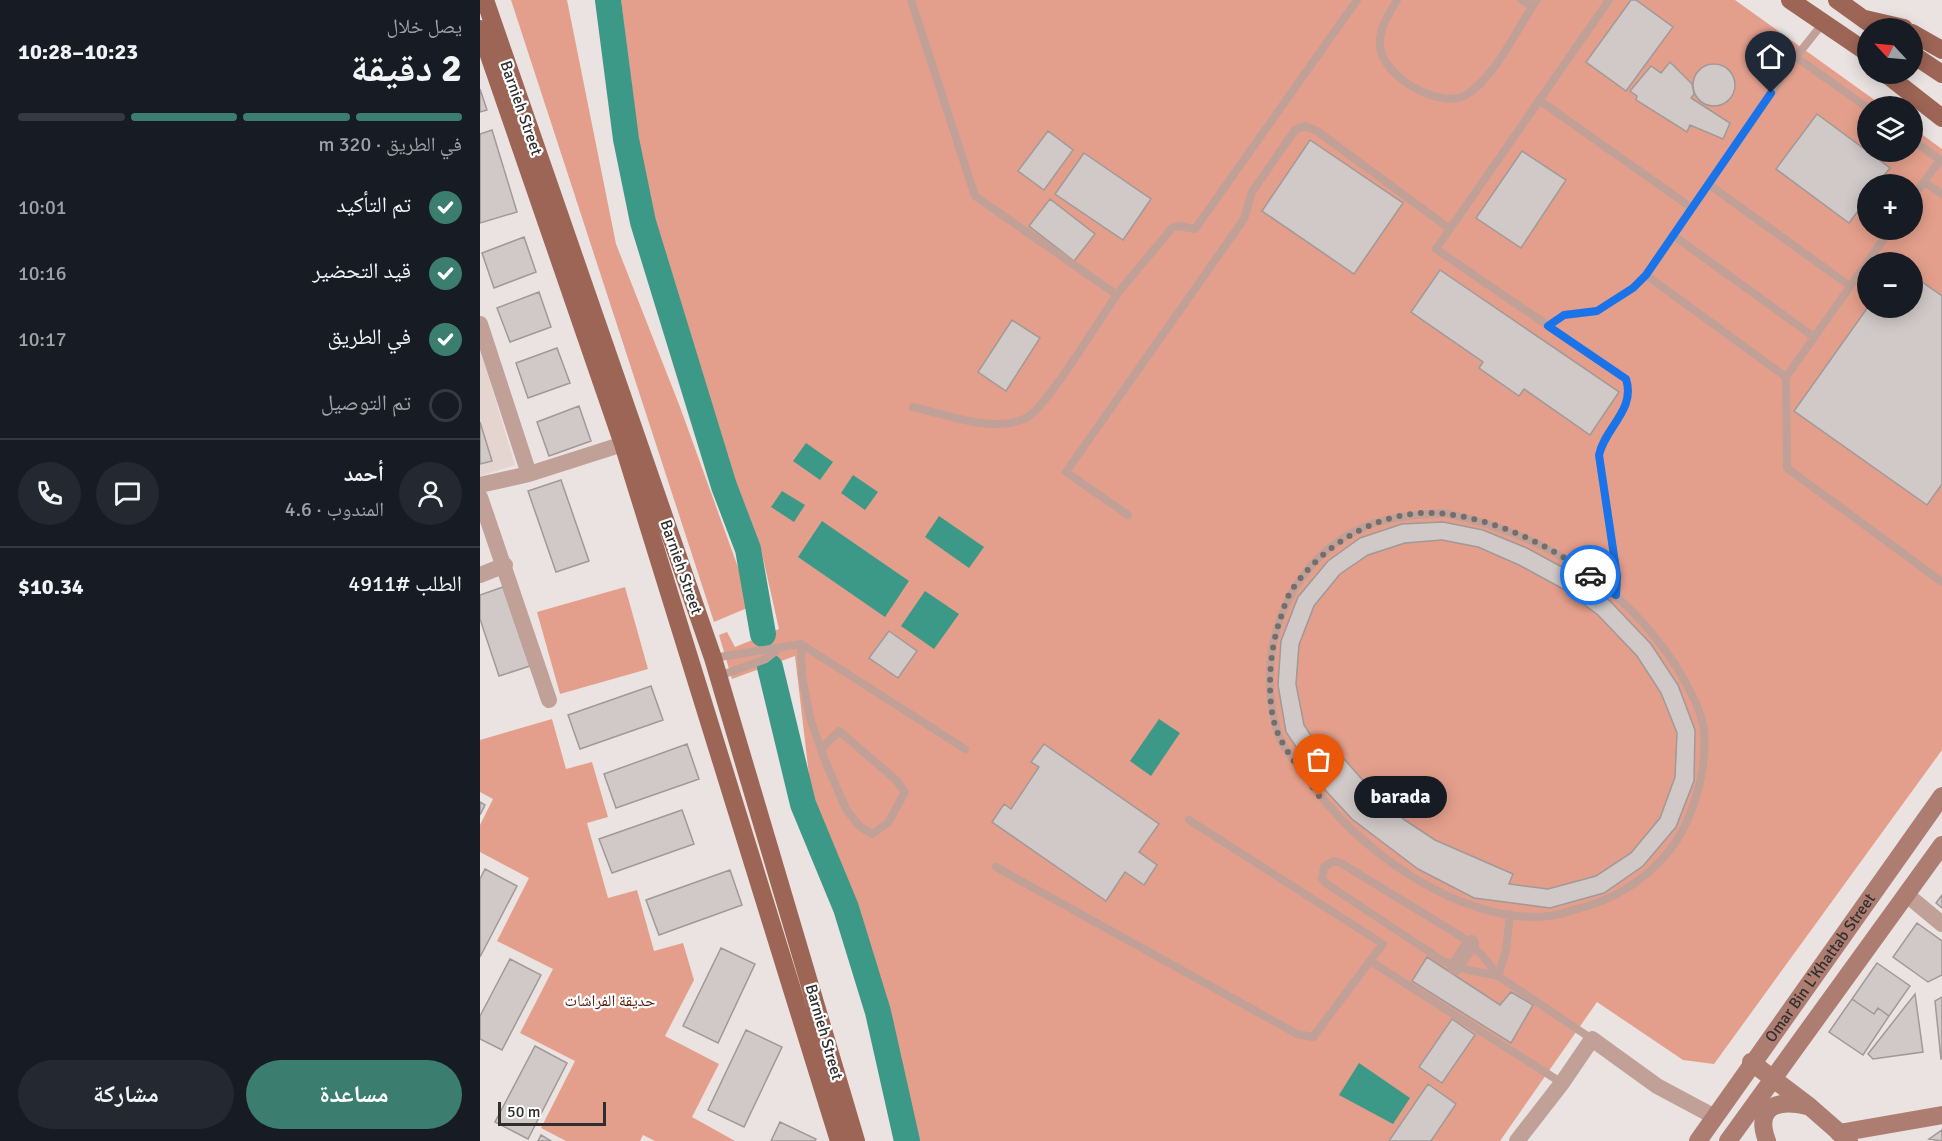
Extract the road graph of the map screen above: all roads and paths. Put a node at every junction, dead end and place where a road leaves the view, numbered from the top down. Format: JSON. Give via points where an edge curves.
{"nodes":[{"id":1,"x":485,"y":0,"type":"edge"},
{"id":2,"x":911,"y":0,"type":"edge"},
{"id":3,"x":1357,"y":0,"type":"edge"},
{"id":4,"x":1397,"y":0,"type":"edge"},
{"id":5,"x":1522,"y":0,"type":"edge"},
{"id":6,"x":1609,"y":0,"type":"edge"},
{"id":7,"x":1790,"y":0,"type":"edge"},
{"id":8,"x":1837,"y":0,"type":"edge"},
{"id":9,"x":1535,"y":4,"type":"edge"},
{"id":10,"x":1861,"y":18,"type":"edge"},
{"id":11,"x":1830,"y":28,"type":"junction"},
{"id":12,"x":481,"y":34,"type":"edge"},
{"id":13,"x":1923,"y":39,"type":"edge"},
{"id":14,"x":1857,"y":46,"type":"edge"},
{"id":15,"x":1941,"y":48,"type":"edge"},
{"id":16,"x":1857,"y":49,"type":"edge"},
{"id":17,"x":1796,"y":57,"type":"junction"},
{"id":18,"x":1923,"y":61,"type":"edge"},
{"id":19,"x":1942,"y":74,"type":"edge"},
{"id":20,"x":1899,"y":84,"type":"edge"},
{"id":21,"x":1913,"y":84,"type":"edge"},
{"id":22,"x":1539,"y":100,"type":"junction"},
{"id":23,"x":1857,"y":100,"type":"edge"},
{"id":24,"x":1942,"y":104,"type":"edge"},
{"id":25,"x":1942,"y":118,"type":"edge"},
{"id":26,"x":1923,"y":148,"type":"edge"},
{"id":27,"x":1941,"y":160,"type":"edge"},
{"id":28,"x":1924,"y":182,"type":"joint"},
{"id":29,"x":1708,"y":184,"type":"junction"},
{"id":30,"x":1942,"y":194,"type":"edge"},
{"id":31,"x":1692,"y":208,"type":"junction"},
{"id":32,"x":1450,"y":229,"type":"junction"},
{"id":33,"x":1673,"y":235,"type":"junction"},
{"id":34,"x":1883,"y":240,"type":"edge"},
{"id":35,"x":1646,"y":275,"type":"junction"},
{"id":36,"x":1850,"y":286,"type":"junction"},
{"id":37,"x":1118,"y":295,"type":"junction"},
{"id":38,"x":480,"y":324,"type":"edge"},
{"id":39,"x":1548,"y":326,"type":"junction"},
{"id":40,"x":1814,"y":337,"type":"junction"},
{"id":41,"x":1786,"y":377,"type":"junction"},
{"id":42,"x":913,"y":406,"type":"dead end"},
{"id":43,"x":623,"y":444,"type":"junction"},
{"id":44,"x":529,"y":474,"type":"junction"},
{"id":45,"x":480,"y":485,"type":"edge"},
{"id":46,"x":480,"y":497,"type":"edge"},
{"id":47,"x":1128,"y":515,"type":"dead end"},
{"id":48,"x":505,"y":565,"type":"junction"},
{"id":49,"x":480,"y":575,"type":"edge"},
{"id":50,"x":1942,"y":582,"type":"edge"},
{"id":51,"x":1616,"y":595,"type":"junction"},
{"id":52,"x":801,"y":644,"type":"junction"},
{"id":53,"x":781,"y":646,"type":"junction"},
{"id":54,"x":713,"y":658,"type":"junction"},
{"id":55,"x":719,"y":676,"type":"junction"},
{"id":56,"x":549,"y":700,"type":"dead end"},
{"id":57,"x":822,"y":748,"type":"junction"},
{"id":58,"x":965,"y":749,"type":"dead end"},
{"id":59,"x":1942,"y":796,"type":"edge"},
{"id":60,"x":1189,"y":820,"type":"dead end"},
{"id":61,"x":1942,"y":845,"type":"edge"},
{"id":62,"x":996,"y":867,"type":"dead end"},
{"id":63,"x":1907,"y":895,"type":"junction"},
{"id":64,"x":1510,"y":914,"type":"junction"},
{"id":65,"x":1942,"y":924,"type":"edge"},
{"id":66,"x":1471,"y":943,"type":"junction"},
{"id":67,"x":1370,"y":961,"type":"junction"},
{"id":68,"x":1455,"y":967,"type":"junction"},
{"id":69,"x":1498,"y":976,"type":"junction"},
{"id":70,"x":1592,"y":1039,"type":"junction"},
{"id":71,"x":1751,"y":1062,"type":"junction"},
{"id":72,"x":1773,"y":1078,"type":"junction"},
{"id":73,"x":1562,"y":1083,"type":"junction"},
{"id":74,"x":1809,"y":1106,"type":"junction"},
{"id":75,"x":1942,"y":1115,"type":"edge"},
{"id":76,"x":1715,"y":1117,"type":"junction"},
{"id":77,"x":1732,"y":1135,"type":"edge"},
{"id":78,"x":834,"y":1136,"type":"edge"},
{"id":79,"x":1844,"y":1137,"type":"edge"},
{"id":80,"x":856,"y":1141,"type":"edge"},
{"id":81,"x":1517,"y":1141,"type":"edge"},
{"id":82,"x":1698,"y":1141,"type":"edge"},
{"id":83,"x":1765,"y":1141,"type":"edge"}],
"edges":[{"from":1,"to":54,"type":"main road","name":"Barnieh Street"},
{"from":2,"to":37,"type":"lane","via":[[975,196]]},
{"from":3,"to":37,"type":"lane","via":[[1195,229],[1172,228]]},
{"from":4,"to":9,"type":"lane","via":[[1380,33],[1384,60],[1412,86],[1448,100],[1466,95],[1480,82]]},
{"from":5,"to":9,"type":"lane"},
{"from":6,"to":22,"type":"lane"},
{"from":7,"to":11,"type":"main road"},
{"from":8,"to":10,"type":"main road"},
{"from":11,"to":14,"type":"main road"},
{"from":11,"to":16,"type":"main road"},
{"from":11,"to":17,"type":"lane"},
{"from":12,"to":43,"type":"main road","name":"Barnieh Street"},
{"from":13,"to":15,"type":"main road"},
{"from":17,"to":23,"type":"lane"},
{"from":17,"to":29,"type":"lane"},
{"from":18,"to":19,"type":"main road"},
{"from":20,"to":25,"type":"main road"},
{"from":21,"to":24,"type":"main road"},
{"from":22,"to":31,"type":"lane"},
{"from":22,"to":32,"type":"lane"},
{"from":26,"to":27,"type":"lane"},
{"from":27,"to":28,"type":"lane"},
{"from":28,"to":30,"type":"lane"},
{"from":29,"to":31,"type":"lane"},
{"from":29,"to":36,"type":"lane"},
{"from":31,"to":33,"type":"lane"},
{"from":32,"to":39,"type":"lane","via":[[1436,249]]},
{"from":32,"to":47,"type":"lane","via":[[1317,131],[1305,126],[1295,130],[1252,192],[1244,219],[1066,472]]},
{"from":33,"to":35,"type":"lane"},
{"from":33,"to":40,"type":"lane"},
{"from":34,"to":36,"type":"lane"},
{"from":35,"to":39,"type":"lane","via":[[1597,311],[1564,315]]},
{"from":35,"to":41,"type":"lane"},
{"from":36,"to":40,"type":"lane"},
{"from":37,"to":42,"type":"lane","via":[[1044,401],[1027,417],[1007,423],[979,422]]},
{"from":38,"to":44,"type":"street"},
{"from":39,"to":51,"type":"lane","via":[[1626,379],[1629,388],[1624,410],[1601,444],[1599,455],[1617,576]]},
{"from":40,"to":41,"type":"lane"},
{"from":41,"to":50,"type":"lane","via":[[1787,468]]},
{"from":43,"to":44,"type":"street"},
{"from":43,"to":78,"type":"main road","name":"Barnieh Street"},
{"from":44,"to":45,"type":"street"},
{"from":46,"to":48,"type":"street"},
{"from":48,"to":49,"type":"street"},
{"from":48,"to":56,"type":"street"},
{"from":51,"to":64,"type":"lane","via":[[1658,639],[1685,681],[1704,729],[1702,783],[1683,832],[1649,873],[1607,901],[1550,916]]},
{"from":51,"to":64,"type":"lane","via":[[1577,566],[1486,521],[1444,513],[1400,516],[1356,530],[1322,554],[1290,592],[1273,639],[1269,686],[1278,735],[1319,796],[1346,825],[1413,877],[1472,906]]},
{"from":52,"to":53,"type":"lane"},
{"from":52,"to":57,"type":"lane","via":[[807,707]]},
{"from":52,"to":58,"type":"lane"},
{"from":53,"to":54,"type":"lane"},
{"from":53,"to":55,"type":"lane","via":[[766,658]]},
{"from":54,"to":55,"type":"main road","name":"Barnieh Street"},
{"from":55,"to":80,"type":"main road","name":"Barnieh Street"},
{"from":57,"to":57,"type":"lane","via":[[846,809],[859,826],[872,834],[888,823],[905,792],[895,779],[839,731]]},
{"from":59,"to":71,"type":"main road","name":"Omar Bin L'Khattab Street"},
{"from":60,"to":67,"type":"lane","via":[[1383,944]]},
{"from":61,"to":63,"type":"main road","name":"Omar Bin L'Khattab Street"},
{"from":62,"to":67,"type":"lane","via":[[1297,1034],[1313,1037]]},
{"from":63,"to":65,"type":"street"},
{"from":63,"to":72,"type":"main road","name":"Omar Bin L'Khattab Street"},
{"from":64,"to":69,"type":"lane","via":[[1506,951]]},
{"from":66,"to":68,"type":"street"},
{"from":66,"to":68,"type":"lane","via":[[1341,863],[1334,861],[1324,867],[1322,879],[1327,884]]},
{"from":66,"to":69,"type":"lane"},
{"from":67,"to":73,"type":"lane"},
{"from":68,"to":69,"type":"lane"},
{"from":69,"to":70,"type":"lane"},
{"from":70,"to":73,"type":"street"},
{"from":70,"to":76,"type":"street","via":[[1656,1086]]},
{"from":71,"to":72,"type":"main road"},
{"from":71,"to":76,"type":"main road","name":"Omar Bin L'Khattab Street"},
{"from":72,"to":74,"type":"main road"},
{"from":72,"to":77,"type":"main road","name":"Omar Bin L'Khattab Street"},
{"from":73,"to":81,"type":"street"},
{"from":74,"to":79,"type":"main road"},
{"from":74,"to":83,"type":"main road","via":[[1788,1102],[1774,1105],[1762,1128]]},
{"from":75,"to":79,"type":"main road"},
{"from":76,"to":77,"type":"main road"},
{"from":76,"to":82,"type":"main road","name":"Omar Bin L'Khattab Street"},
{"from":77,"to":83,"type":"main road"}]}
